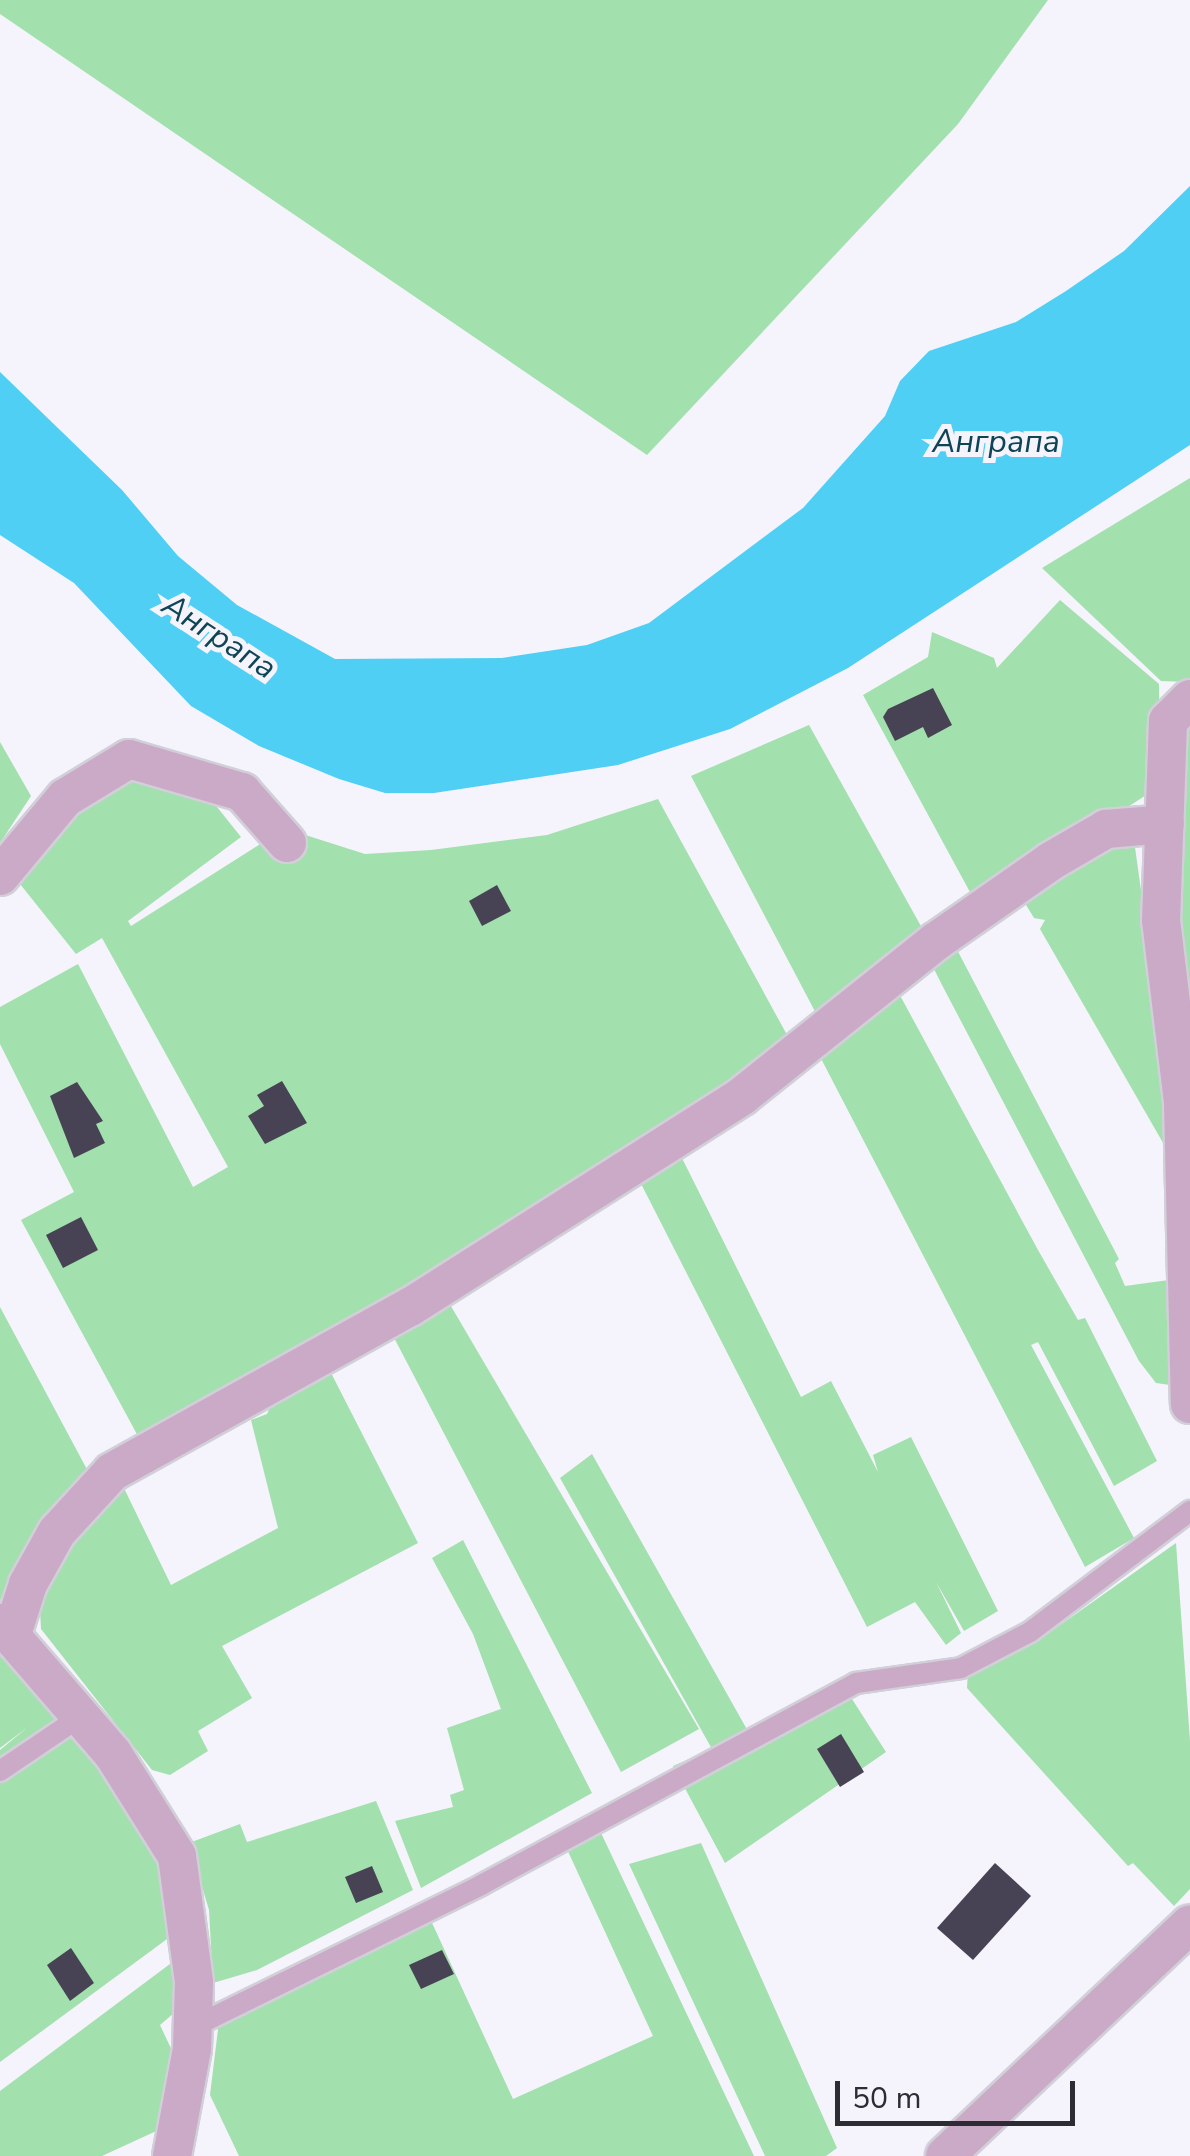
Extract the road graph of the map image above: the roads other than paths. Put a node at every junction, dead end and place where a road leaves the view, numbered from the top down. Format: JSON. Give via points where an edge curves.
{"nodes":[{"id":1,"x":1190,"y":699,"type":"edge"},
{"id":2,"x":1165,"y":824,"type":"junction"},
{"id":3,"x":287,"y":844,"type":"dead end"},
{"id":4,"x":0,"y":876,"type":"edge"},
{"id":5,"x":1190,"y":1404,"type":"edge"},
{"id":6,"x":1190,"y":1512,"type":"edge"},
{"id":7,"x":7,"y":1627,"type":"edge"},
{"id":8,"x":84,"y":1716,"type":"junction"},
{"id":9,"x":0,"y":1771,"type":"edge"},
{"id":10,"x":1190,"y":1924,"type":"edge"},
{"id":11,"x":193,"y":2028,"type":"junction"},
{"id":12,"x":172,"y":2156,"type":"edge"},
{"id":13,"x":946,"y":2156,"type":"edge"}],
"edges":[{"from":1,"to":2,"type":"street","via":[[1168,722]]},
{"from":2,"to":5,"type":"street","via":[[1162,920],[1183,1102]]},
{"from":2,"to":7,"type":"street","via":[[1106,829],[1051,861],[935,942],[742,1096],[410,1307],[112,1472],[57,1532]]},
{"from":3,"to":4,"type":"street","via":[[242,792],[129,759],[65,798]]},
{"from":6,"to":11,"type":"lane","via":[[1030,1632],[962,1668],[856,1684],[480,1885]]},
{"from":7,"to":8,"type":"street"},
{"from":8,"to":9,"type":"lane"},
{"from":8,"to":11,"type":"street","via":[[147,1801],[177,1856],[188,1910]]},
{"from":10,"to":13,"type":"street"},
{"from":11,"to":12,"type":"street"}]}
